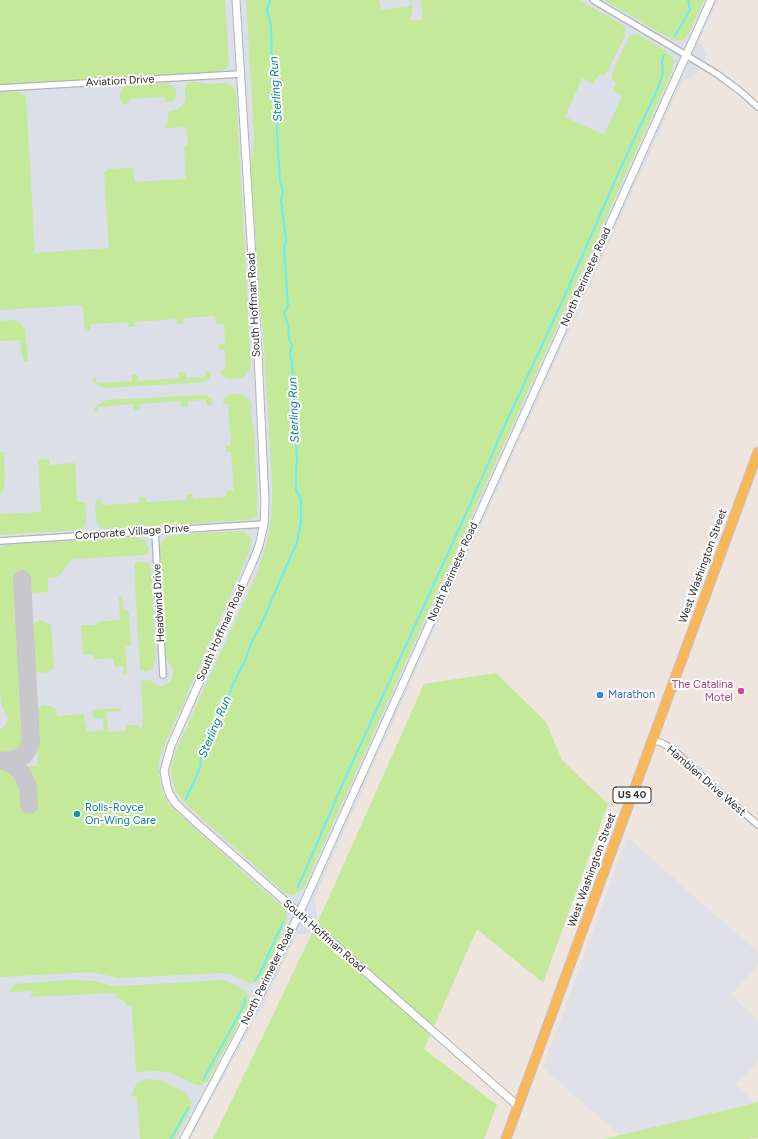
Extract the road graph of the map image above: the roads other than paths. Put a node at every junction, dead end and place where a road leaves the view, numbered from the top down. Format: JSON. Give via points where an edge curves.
{"nodes":[{"id":1,"x":236,"y":0,"type":"edge"},
{"id":2,"x":593,"y":0,"type":"edge"},
{"id":3,"x":711,"y":0,"type":"edge"},
{"id":4,"x":686,"y":55,"type":"junction"},
{"id":5,"x":240,"y":74,"type":"junction"},
{"id":6,"x":0,"y":88,"type":"edge"},
{"id":7,"x":758,"y":106,"type":"edge"},
{"id":8,"x":758,"y":452,"type":"edge"},
{"id":9,"x":264,"y":524,"type":"junction"},
{"id":10,"x":155,"y":531,"type":"junction"},
{"id":11,"x":0,"y":541,"type":"edge"},
{"id":12,"x":162,"y":675,"type":"dead end"},
{"id":13,"x":652,"y":740,"type":"junction"},
{"id":14,"x":758,"y":825,"type":"edge"},
{"id":15,"x":299,"y":914,"type":"junction"},
{"id":16,"x":518,"y":1106,"type":"junction"},
{"id":17,"x":184,"y":1139,"type":"edge"},
{"id":18,"x":506,"y":1139,"type":"edge"}],
"edges":[{"from":1,"to":5,"type":"street","name":"South Hoffman Road"},
{"from":2,"to":4,"type":"street"},
{"from":3,"to":4,"type":"street","name":"North Perimeter Road"},
{"from":4,"to":7,"type":"street"},
{"from":4,"to":15,"type":"street","name":"North Perimeter Road"},
{"from":5,"to":6,"type":"street","name":"Aviation Drive"},
{"from":5,"to":9,"type":"street","name":"South Hoffman Road","via":[[265,494]]},
{"from":8,"to":13,"type":"main road","name":"West Washington Street","number":"US 40"},
{"from":9,"to":10,"type":"street","name":"Corporate Village Drive"},
{"from":9,"to":15,"type":"street","name":"South Hoffman Road","via":[[253,561],[171,746],[164,771],[167,788],[176,804]]},
{"from":10,"to":11,"type":"street","name":"Corporate Village Drive"},
{"from":10,"to":12,"type":"street","name":"Headwind Drive"},
{"from":13,"to":14,"type":"street","name":"Hamblen Drive West","via":[[674,750]]},
{"from":13,"to":16,"type":"main road","name":"West Washington Street","number":"US 40"},
{"from":15,"to":16,"type":"street","name":"South Hoffman Road"},
{"from":15,"to":17,"type":"street","name":"North Perimeter Road","via":[[260,995]]},
{"from":16,"to":18,"type":"main road","name":"West Washington Street","number":"US 40"}]}
